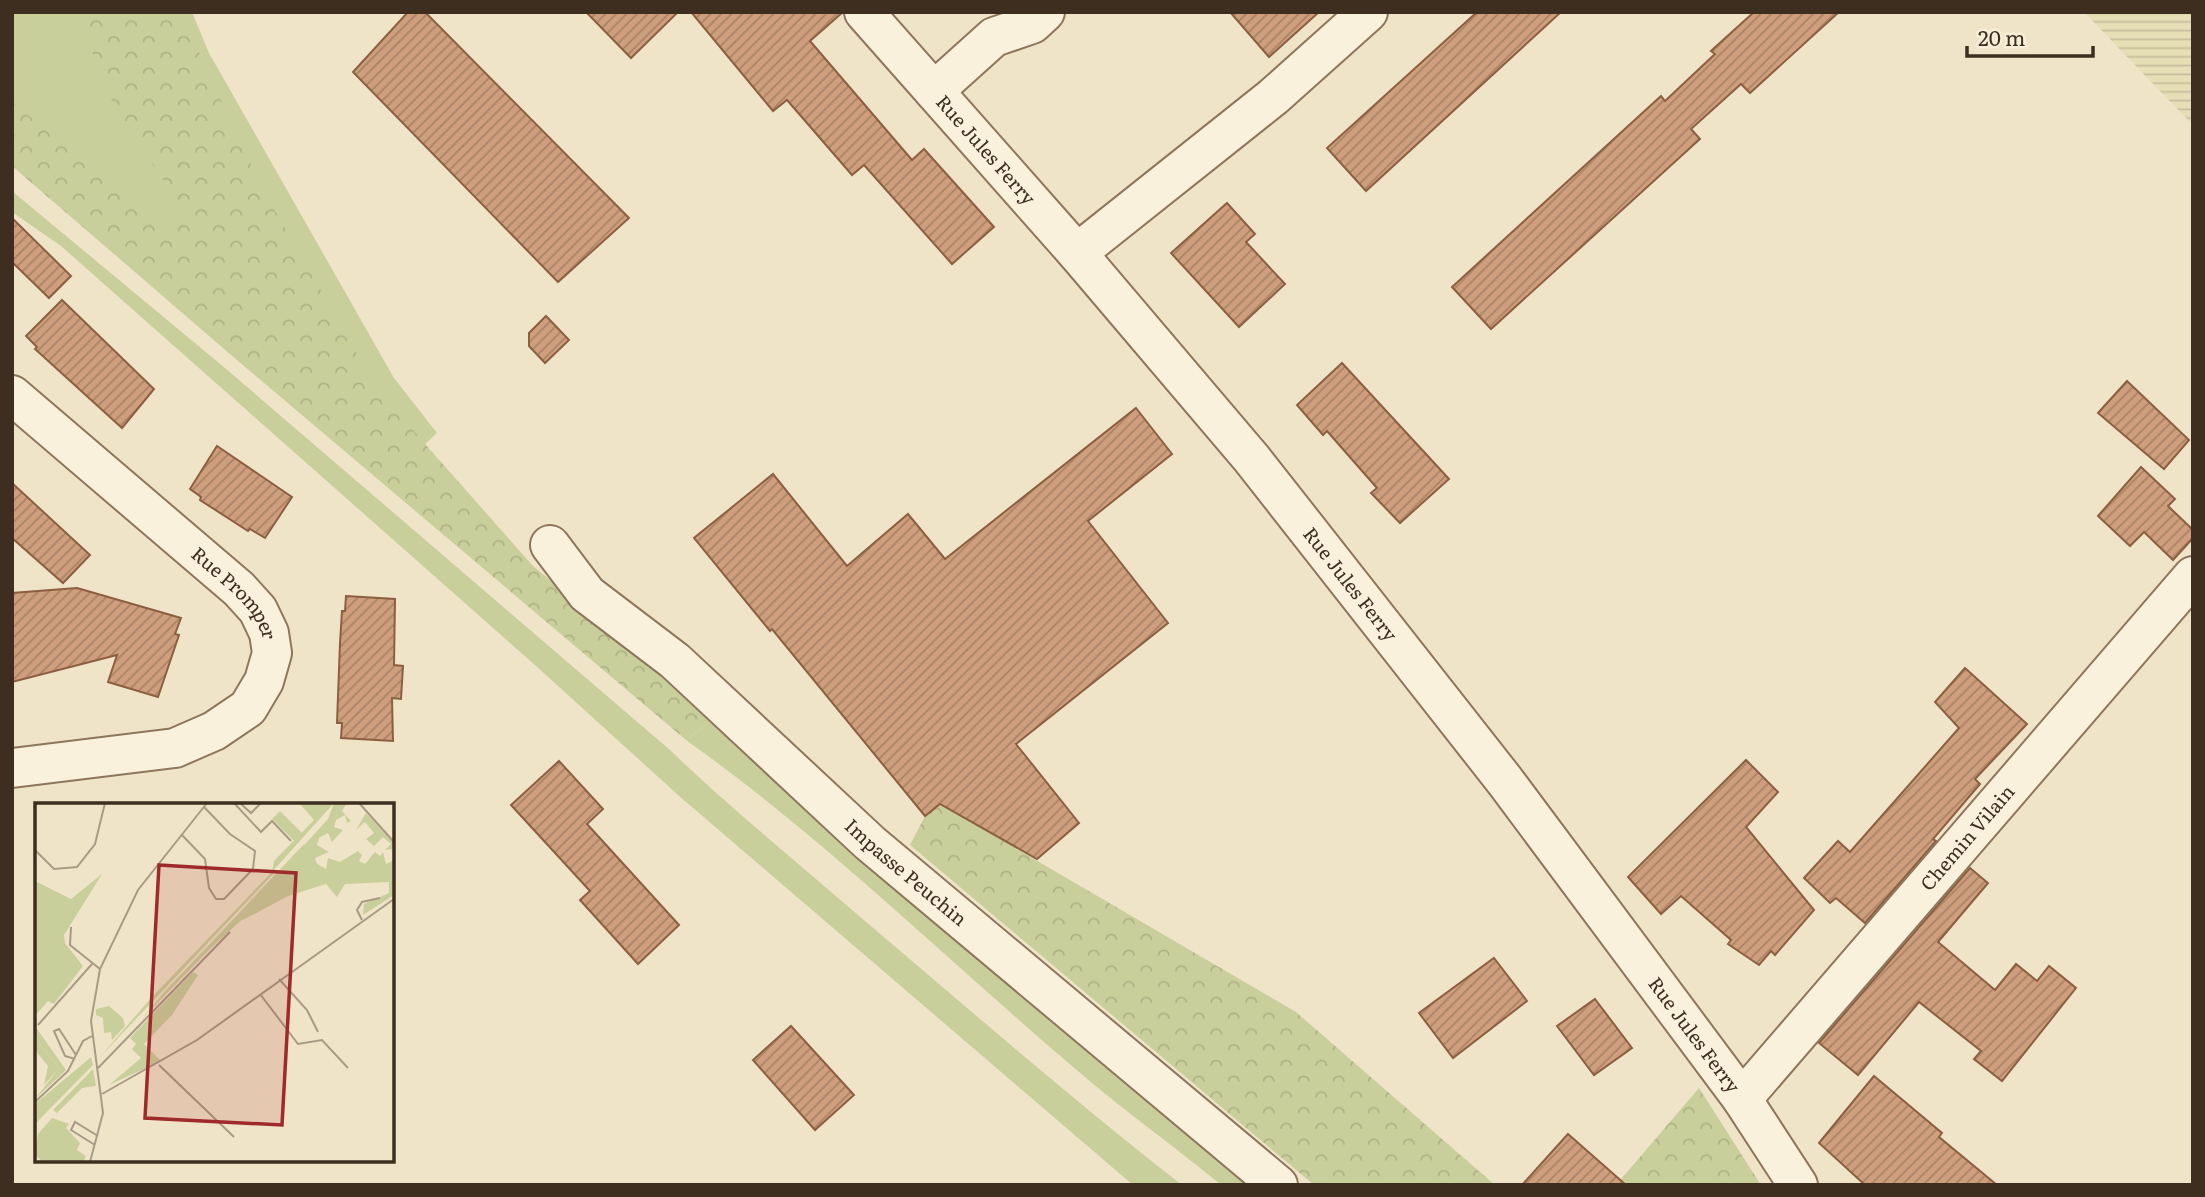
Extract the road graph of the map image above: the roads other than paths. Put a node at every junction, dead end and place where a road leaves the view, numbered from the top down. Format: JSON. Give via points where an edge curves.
{"nodes":[{"id":1,"x":864,"y":12,"type":"edge"},
{"id":2,"x":1045,"y":12,"type":"edge"},
{"id":3,"x":1368,"y":12,"type":"edge"},
{"id":4,"x":934,"y":91,"type":"junction"},
{"id":5,"x":1077,"y":253,"type":"junction"},
{"id":6,"x":12,"y":395,"type":"edge"},
{"id":7,"x":550,"y":545,"type":"dead end"},
{"id":8,"x":2193,"y":576,"type":"edge"},
{"id":9,"x":12,"y":768,"type":"edge"},
{"id":10,"x":1742,"y":1099,"type":"junction"},
{"id":11,"x":1278,"y":1185,"type":"edge"},
{"id":12,"x":1798,"y":1185,"type":"edge"}],
"edges":[{"from":1,"to":4,"type":"street","name":"Rue Jules Ferry"},
{"from":2,"to":4,"type":"street","via":[[1032,24],[994,37]]},
{"from":3,"to":5,"type":"street","via":[[1273,97]]},
{"from":4,"to":5,"type":"street","name":"Rue Jules Ferry"},
{"from":5,"to":10,"type":"street","name":"Rue Jules Ferry","via":[[1311,534],[1505,781]]},
{"from":6,"to":9,"type":"street","name":"Rue Promper","via":[[239,589],[258,610],[272,653],[264,681],[248,708],[214,731],[176,748]]},
{"from":7,"to":11,"type":"street","name":"Impasse Peuchin","via":[[587,594],[674,661],[870,843]]},
{"from":8,"to":10,"type":"street","name":"Chemin Vilain"},
{"from":10,"to":12,"type":"street","name":"Rue Jules Ferry"}]}
